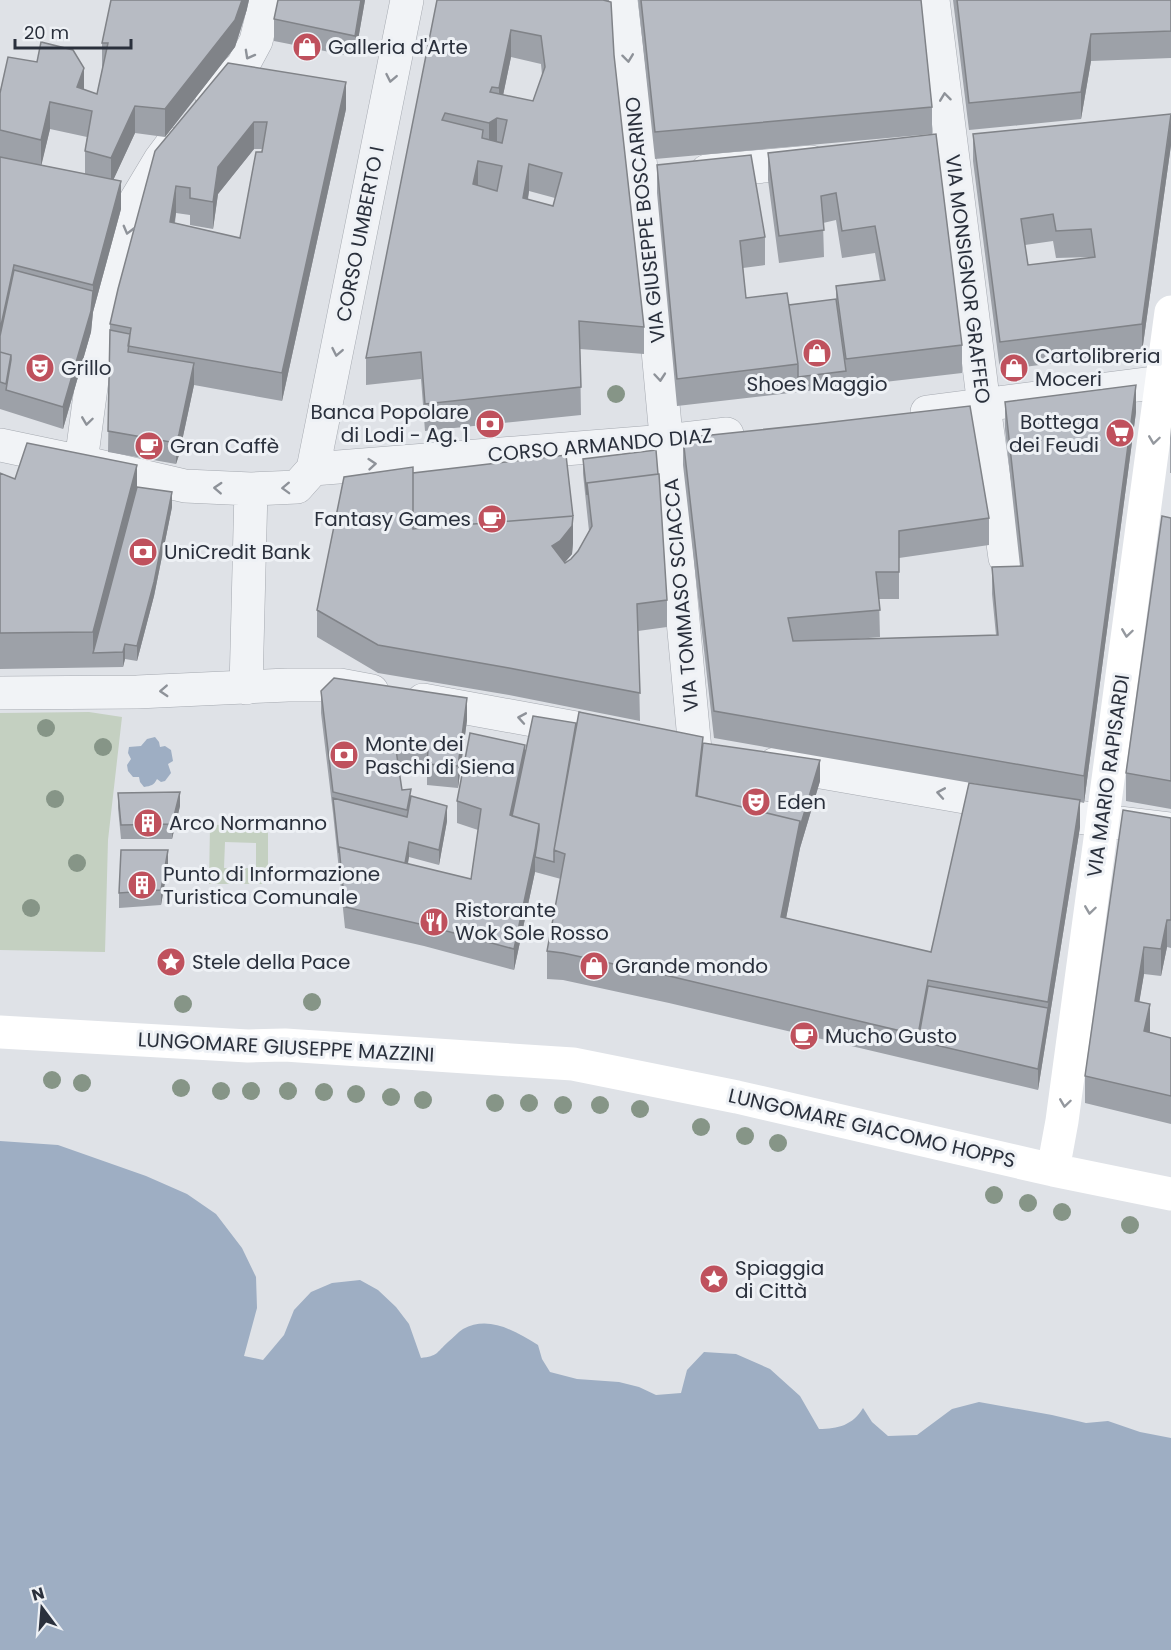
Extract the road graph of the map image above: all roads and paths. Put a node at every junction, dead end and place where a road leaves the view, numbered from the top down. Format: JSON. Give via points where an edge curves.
{"nodes":[{"id":1,"x":266,"y":0,"type":"edge"},
{"id":2,"x":406,"y":0,"type":"edge"},
{"id":3,"x":621,"y":0,"type":"edge"},
{"id":4,"x":933,"y":0,"type":"edge"},
{"id":5,"x":986,"y":145,"type":"edge"},
{"id":6,"x":940,"y":150,"type":"junction"},
{"id":7,"x":845,"y":159,"type":"edge"},
{"id":8,"x":662,"y":176,"type":"junction"},
{"id":9,"x":102,"y":193,"type":"edge"},
{"id":10,"x":136,"y":200,"type":"junction"},
{"id":11,"x":1171,"y":312,"type":"edge"},
{"id":12,"x":1166,"y":381,"type":"edge"},
{"id":13,"x":984,"y":406,"type":"junction"},
{"id":14,"x":902,"y":415,"type":"edge"},
{"id":15,"x":760,"y":430,"type":"edge"},
{"id":16,"x":666,"y":441,"type":"junction"},
{"id":17,"x":0,"y":445,"type":"edge"},
{"id":18,"x":81,"y":462,"type":"junction"},
{"id":19,"x":313,"y":469,"type":"junction"},
{"id":20,"x":251,"y":489,"type":"junction"},
{"id":21,"x":1005,"y":558,"type":"dead end"},
{"id":22,"x":234,"y":688,"type":"junction"},
{"id":23,"x":0,"y":693,"type":"edge"},
{"id":24,"x":604,"y":733,"type":"edge"},
{"id":25,"x":661,"y":744,"type":"edge"},
{"id":26,"x":719,"y":754,"type":"junction"},
{"id":27,"x":1102,"y":821,"type":"junction"},
{"id":28,"x":1171,"y":829,"type":"edge"},
{"id":29,"x":0,"y":1032,"type":"edge"},
{"id":30,"x":573,"y":1064,"type":"joint"},
{"id":31,"x":1053,"y":1170,"type":"junction"},
{"id":32,"x":1171,"y":1194,"type":"edge"}],
"edges":[{"from":1,"to":10,"type":"street","one_way":true,"via":[[256,41],[242,67],[210,96],[160,160]]},
{"from":2,"to":19,"type":"street","name":"CORSO UMBERTO I","one_way":true},
{"from":3,"to":8,"type":"street","name":"VIA GIUSEPPE BOSCARINO","one_way":true},
{"from":6,"to":4,"type":"street","name":"VIA MONSIGNOR GRAFFEO","one_way":true},
{"from":5,"to":6,"type":"street"},
{"from":6,"to":13,"type":"street","name":"VIA MONSIGNOR GRAFFEO"},
{"from":7,"to":8,"type":"street"},
{"from":8,"to":16,"type":"street","name":"VIA GIUSEPPE BOSCARINO","one_way":true},
{"from":9,"to":10,"type":"street"},
{"from":10,"to":18,"type":"street","one_way":true,"via":[[96,350]]},
{"from":11,"to":12,"type":"main road","name":"VIA MARIO RAPISARDI"},
{"from":12,"to":13,"type":"street"},
{"from":12,"to":27,"type":"main road","name":"VIA MARIO RAPISARDI","one_way":true},
{"from":13,"to":14,"type":"street"},
{"from":13,"to":21,"type":"street","name":"VIA MONSIGNOR GRAFFEO"},
{"from":15,"to":16,"type":"street","name":"CORSO ARMANDO DIAZ"},
{"from":19,"to":16,"type":"street","name":"CORSO ARMANDO DIAZ","one_way":true},
{"from":16,"to":26,"type":"street","name":"VIA TOMMASO SCIACCA"},
{"from":17,"to":18,"type":"street"},
{"from":20,"to":18,"type":"street","one_way":true,"via":[[185,486]]},
{"from":19,"to":20,"type":"street","one_way":true,"via":[[297,488]]},
{"from":20,"to":22,"type":"street"},
{"from":22,"to":23,"type":"street","one_way":true},
{"from":24,"to":22,"type":"street","one_way":true,"via":[[340,685]]},
{"from":25,"to":26,"type":"street"},
{"from":27,"to":26,"type":"street","one_way":true},
{"from":27,"to":28,"type":"street"},
{"from":27,"to":31,"type":"main road","name":"VIA MARIO RAPISARDI","one_way":true},
{"from":29,"to":30,"type":"main road","name":"LUNGOMARE GIUSEPPE MAZZINI"},
{"from":30,"to":31,"type":"main road","name":"LUNGOMARE GIACOMO HOPPS","via":[[737,1097]]},
{"from":31,"to":32,"type":"main road","name":"LUNGOMARE GIACOMO HOPPS"}]}
